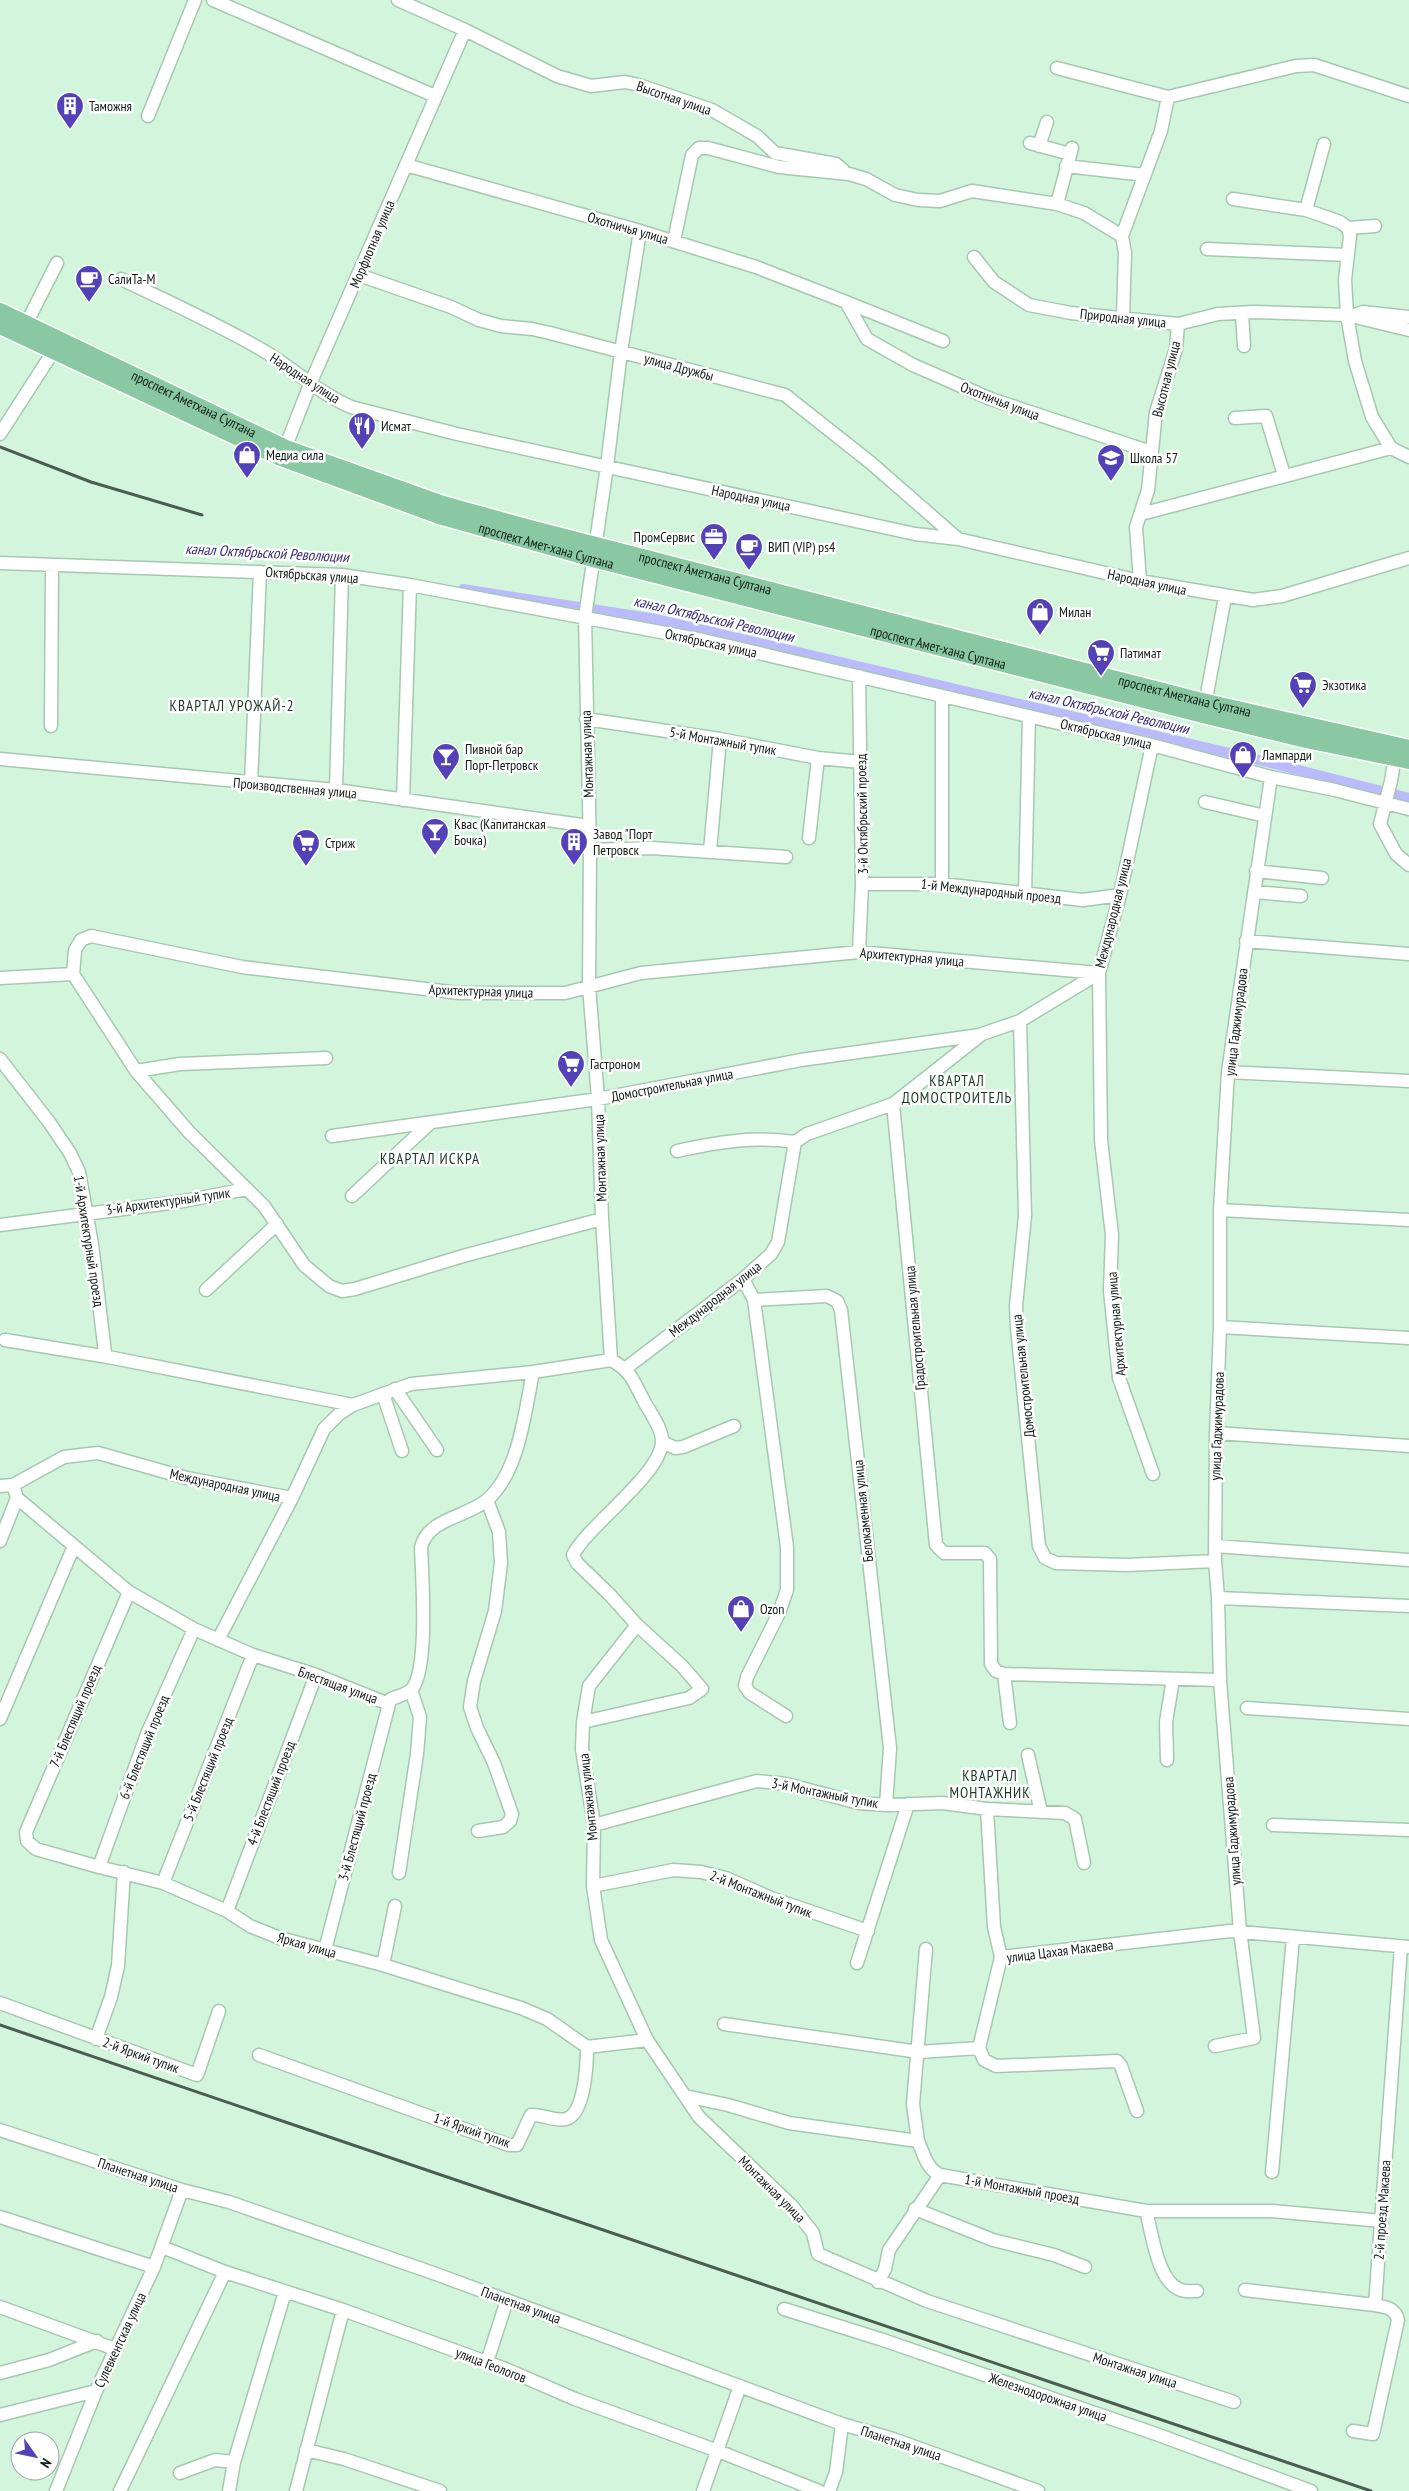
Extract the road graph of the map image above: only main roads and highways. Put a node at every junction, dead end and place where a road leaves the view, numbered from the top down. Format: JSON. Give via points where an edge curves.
{"nodes":[{"id":1,"x":0,"y":311,"type":"edge"},
{"id":2,"x":0,"y":326,"type":"edge"},
{"id":3,"x":23,"y":330,"type":"junction"},
{"id":4,"x":1402,"y":753,"type":"edge"}],
"edges":[{"from":1,"to":3,"type":"main road"},
{"from":2,"to":3,"type":"main road","name":"проспект Амет-хана Султана"},
{"from":3,"to":4,"type":"main road","name":"проспект Амет-хана Султана","via":[[283,453],[439,516],[594,552],[1205,708],[1306,740]]}]}
